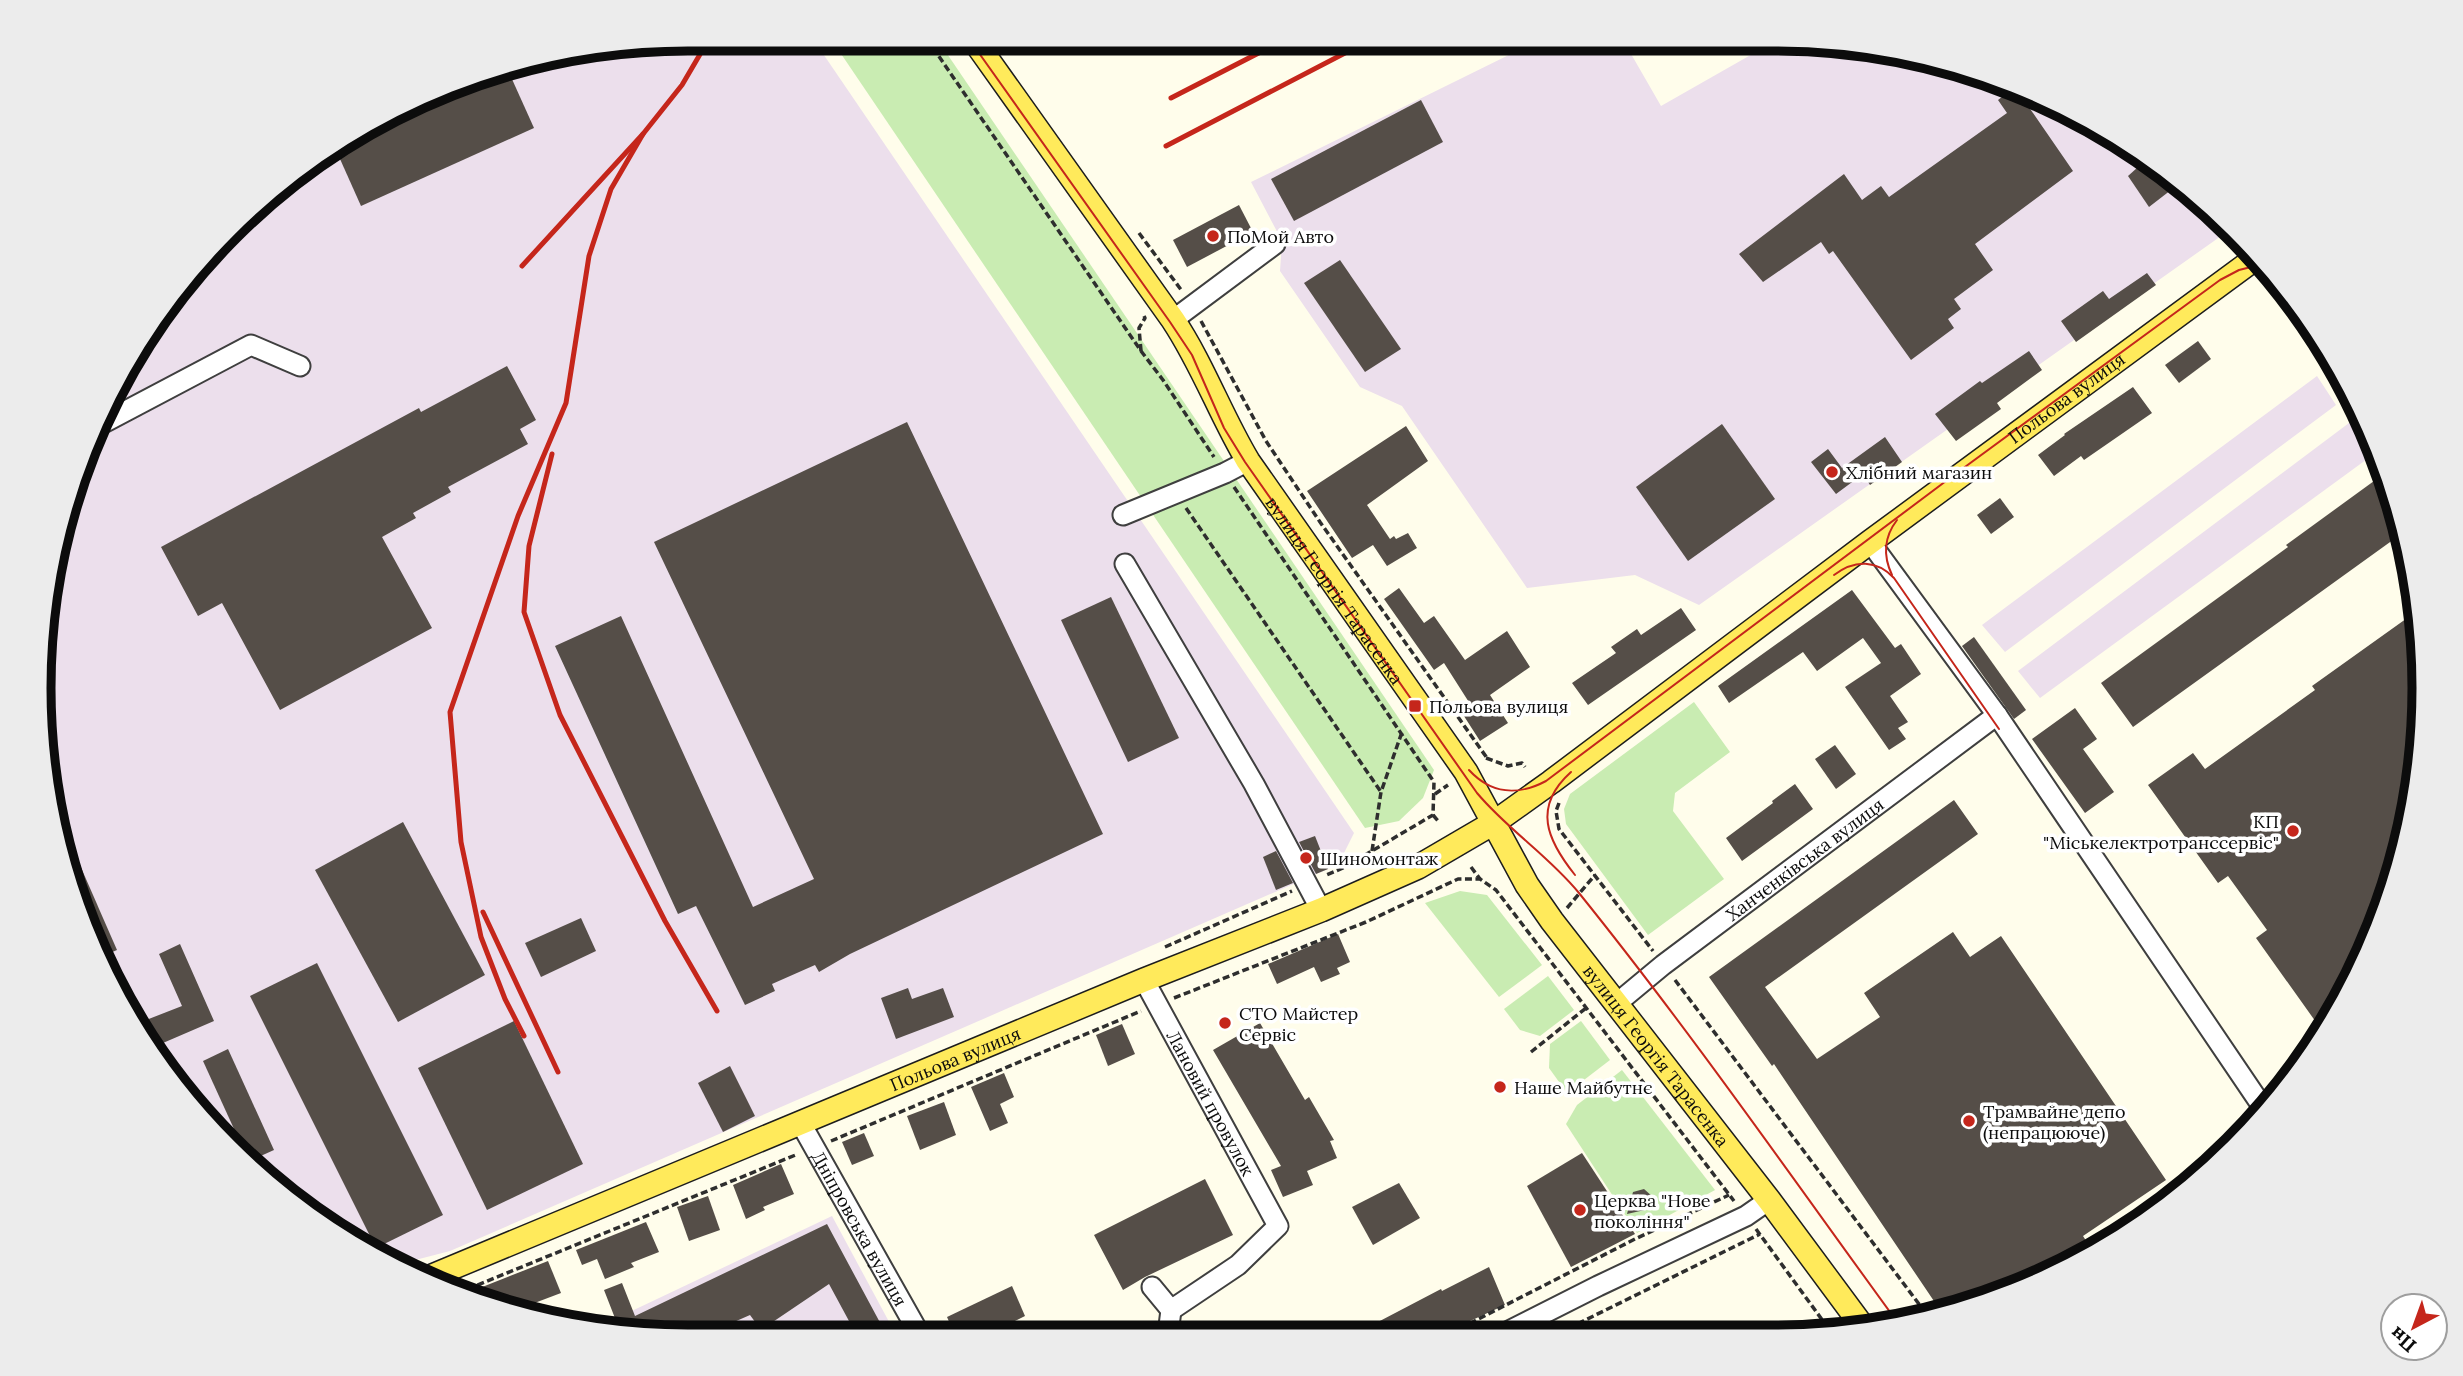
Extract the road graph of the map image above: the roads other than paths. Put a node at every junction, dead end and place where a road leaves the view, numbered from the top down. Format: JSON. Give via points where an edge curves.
{"nodes":[{"id":1,"x":981,"y":51,"type":"edge"},
{"id":2,"x":1275,"y":244,"type":"dead end"},
{"id":3,"x":2249,"y":263,"type":"edge"},
{"id":4,"x":1174,"y":320,"type":"junction"},
{"id":5,"x":300,"y":366,"type":"dead end"},
{"id":6,"x":110,"y":419,"type":"edge"},
{"id":7,"x":1248,"y":461,"type":"junction"},
{"id":8,"x":1124,"y":515,"type":"dead end"},
{"id":9,"x":1870,"y":542,"type":"junction"},
{"id":10,"x":1125,"y":564,"type":"dead end"},
{"id":11,"x":1997,"y":715,"type":"junction"},
{"id":12,"x":1495,"y":822,"type":"junction"},
{"id":13,"x":1321,"y":910,"type":"junction"},
{"id":14,"x":1144,"y":980,"type":"junction"},
{"id":15,"x":1616,"y":1004,"type":"junction"},
{"id":16,"x":2259,"y":1102,"type":"edge"},
{"id":17,"x":800,"y":1122,"type":"junction"},
{"id":18,"x":1769,"y":1200,"type":"junction"},
{"id":19,"x":437,"y":1274,"type":"edge"},
{"id":20,"x":1152,"y":1287,"type":"dead end"},
{"id":21,"x":1171,"y":1310,"type":"junction"},
{"id":22,"x":1858,"y":1320,"type":"edge"},
{"id":23,"x":914,"y":1325,"type":"edge"},
{"id":24,"x":1169,"y":1325,"type":"edge"},
{"id":25,"x":1521,"y":1325,"type":"edge"}],
"edges":[{"from":1,"to":4,"type":"main road","name":"вулиця Георгія Тарасенка"},
{"from":2,"to":4,"type":"street"},
{"from":3,"to":9,"type":"main road","name":"Польова вулиця"},
{"from":4,"to":7,"type":"main road","name":"вулиця Георгія Тарасенка"},
{"from":5,"to":6,"type":"street","via":[[251,345]]},
{"from":7,"to":8,"type":"street"},
{"from":7,"to":12,"type":"main road","name":"вулиця Георгія Тарасенка","via":[[1462,765]]},
{"from":9,"to":11,"type":"street"},
{"from":9,"to":12,"type":"main road","name":"Польова вулиця"},
{"from":10,"to":13,"type":"street","via":[[1254,784]]},
{"from":11,"to":15,"type":"street","name":"Ханченківська вулиця"},
{"from":11,"to":16,"type":"street"},
{"from":12,"to":13,"type":"main road","name":"Польова вулиця","via":[[1418,867]]},
{"from":12,"to":15,"type":"main road","name":"вулиця Георгія Тарасенка","via":[[1527,885]]},
{"from":13,"to":14,"type":"main road","name":"Польова вулиця"},
{"from":14,"to":17,"type":"main road","name":"Польова вулиця"},
{"from":14,"to":21,"type":"street","name":"Лановий провулок","via":[[1278,1226],[1238,1265]]},
{"from":15,"to":18,"type":"main road","name":"вулиця Георгія Тарасенка"},
{"from":17,"to":19,"type":"main road","name":"Польова вулиця"},
{"from":17,"to":23,"type":"street","name":"Дніпровська вулиця"},
{"from":18,"to":22,"type":"main road","name":"вулиця Георгія Тарасенка"},
{"from":18,"to":25,"type":"street","via":[[1746,1216]]},
{"from":20,"to":21,"type":"street"},
{"from":21,"to":24,"type":"street"}]}
